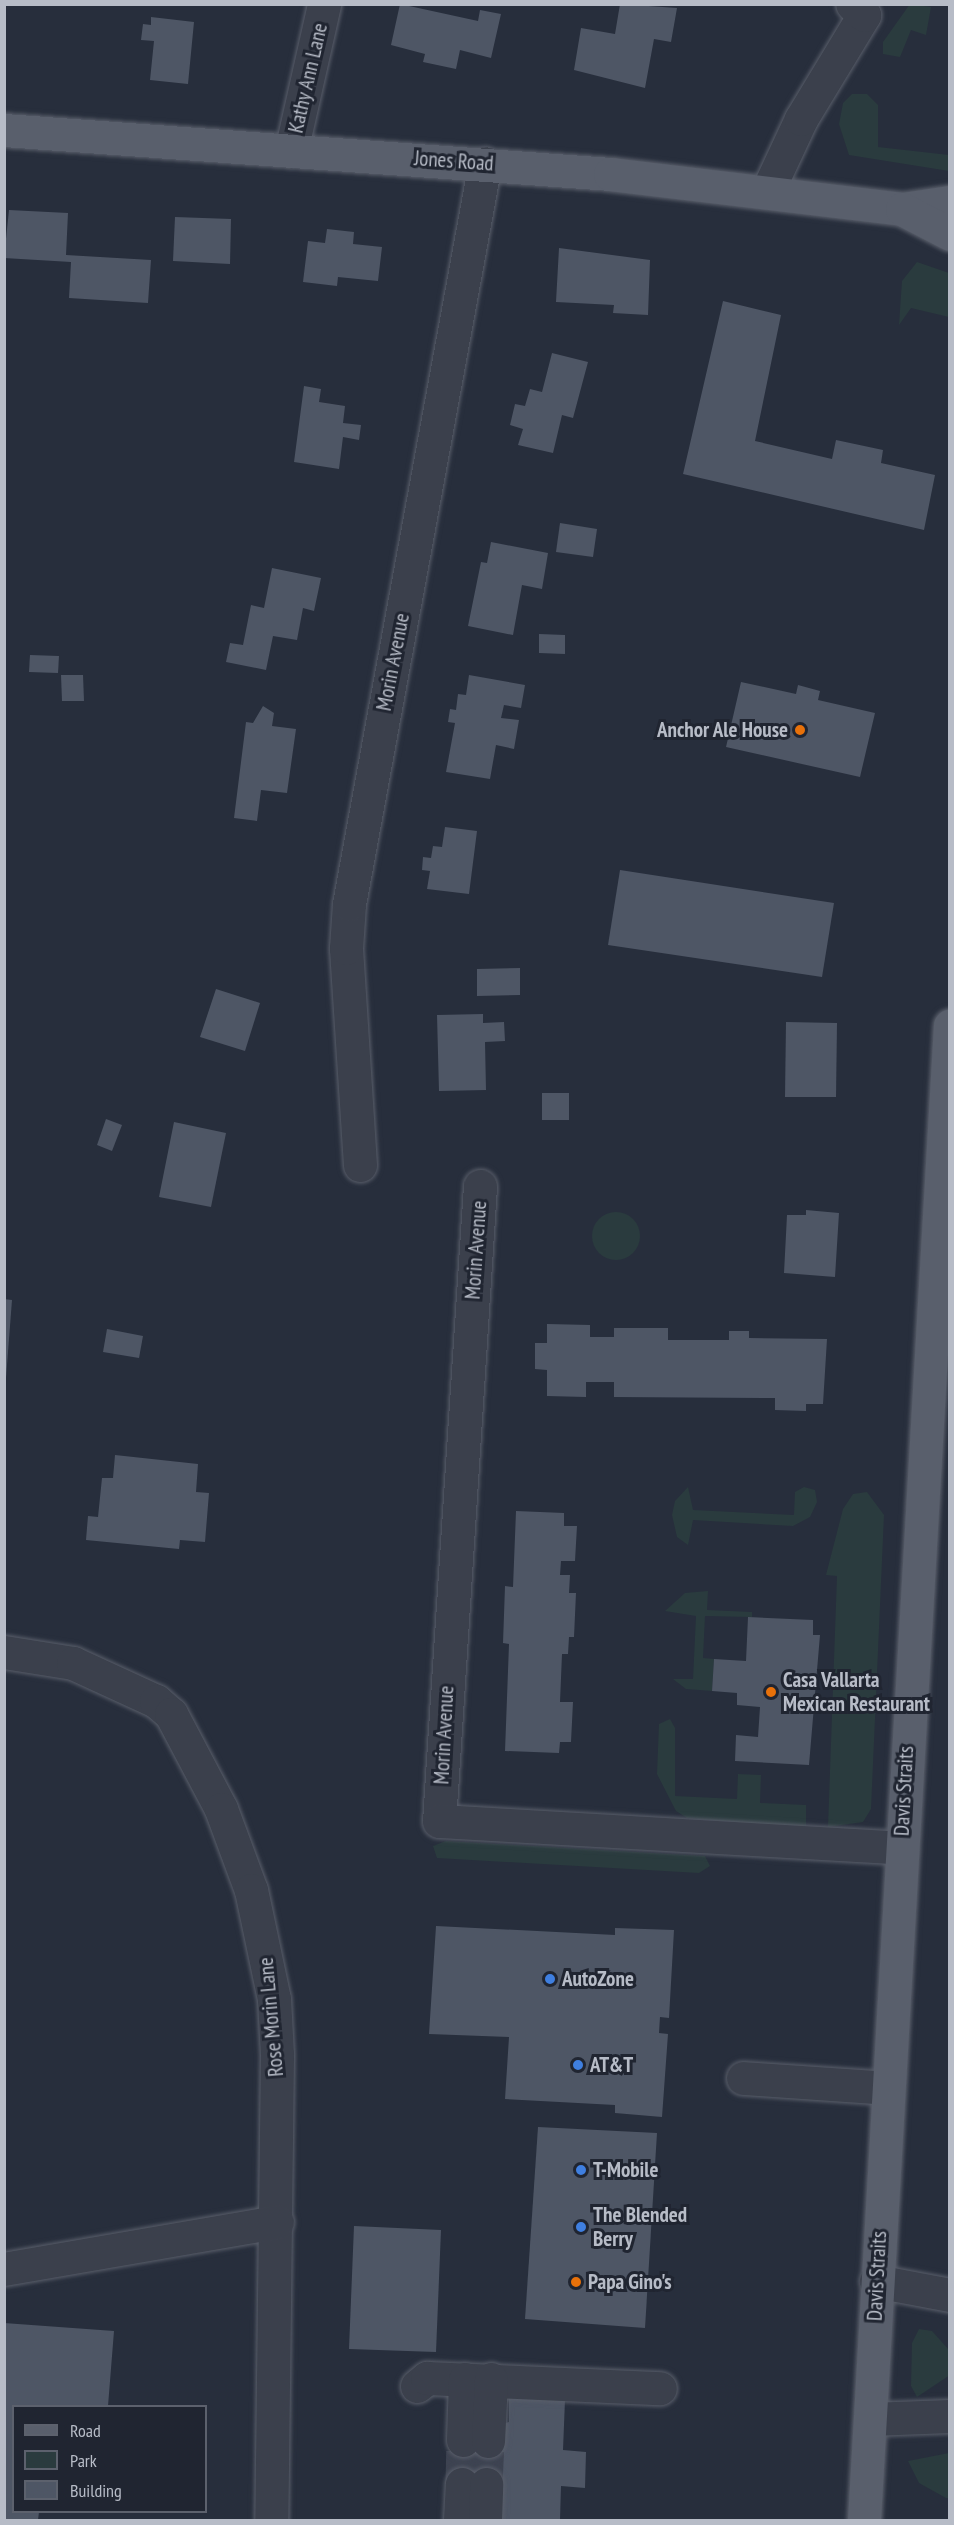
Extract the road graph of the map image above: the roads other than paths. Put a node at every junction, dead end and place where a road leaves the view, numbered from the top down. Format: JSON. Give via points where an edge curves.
{"nodes":[{"id":1,"x":324,"y":4,"type":"edge"},
{"id":2,"x":863,"y":8,"type":"edge"},
{"id":3,"x":4,"y":130,"type":"edge"},
{"id":4,"x":291,"y":151,"type":"junction"},
{"id":5,"x":485,"y":163,"type":"junction"},
{"id":6,"x":767,"y":192,"type":"junction"},
{"id":7,"x":950,"y":202,"type":"edge"},
{"id":8,"x":902,"y":209,"type":"junction"},
{"id":9,"x":950,"y":234,"type":"edge"},
{"id":10,"x":950,"y":1025,"type":"edge"},
{"id":11,"x":360,"y":1165,"type":"dead end"},
{"id":12,"x":480,"y":1186,"type":"dead end"},
{"id":13,"x":13,"y":1653,"type":"edge"},
{"id":14,"x":901,"y":1848,"type":"junction"},
{"id":15,"x":743,"y":2078,"type":"dead end"},
{"id":16,"x":888,"y":2088,"type":"junction"},
{"id":17,"x":277,"y":2222,"type":"junction"},
{"id":18,"x":4,"y":2269,"type":"edge"},
{"id":19,"x":876,"y":2281,"type":"junction"},
{"id":20,"x":950,"y":2295,"type":"edge"},
{"id":21,"x":478,"y":2379,"type":"junction"},
{"id":22,"x":417,"y":2386,"type":"dead end"},
{"id":23,"x":660,"y":2388,"type":"dead end"},
{"id":24,"x":950,"y":2416,"type":"edge"},
{"id":25,"x":870,"y":2419,"type":"junction"},
{"id":26,"x":475,"y":2441,"type":"tunnel mouth"},
{"id":27,"x":271,"y":2520,"type":"edge"},
{"id":28,"x":460,"y":2520,"type":"edge"},
{"id":29,"x":485,"y":2520,"type":"edge"},
{"id":30,"x":864,"y":2520,"type":"edge"}],
"edges":[{"from":1,"to":4,"type":"street","name":"Kathy Ann Lane"},
{"from":2,"to":6,"type":"street","via":[[801,119]]},
{"from":3,"to":4,"type":"main road","name":"Jones Road"},
{"from":4,"to":5,"type":"main road","name":"Jones Road"},
{"from":5,"to":6,"type":"main road","name":"Jones Road"},
{"from":5,"to":11,"type":"street","name":"Morin Avenue","via":[[349,904],[346,948]]},
{"from":6,"to":8,"type":"main road","name":"Jones Road"},
{"from":7,"to":8,"type":"main road","name":"Jones Road"},
{"from":8,"to":9,"type":"main road","name":"Jones Road"},
{"from":10,"to":14,"type":"main road","name":"Davis Straits"},
{"from":12,"to":14,"type":"street","name":"Morin Avenue","via":[[439,1821]]},
{"from":13,"to":17,"type":"street","name":"Rose Morin Lane","via":[[73,1663],[156,1701],[180,1729],[221,1809],[251,1890],[274,1999]]},
{"from":14,"to":16,"type":"main road","name":"Davis Straits"},
{"from":15,"to":16,"type":"street"},
{"from":16,"to":19,"type":"main road","name":"Davis Straits"},
{"from":17,"to":18,"type":"street"},
{"from":17,"to":27,"type":"street","name":"Rose Morin Lane"},
{"from":19,"to":20,"type":"street"},
{"from":19,"to":25,"type":"main road","name":"Davis Straits"},
{"from":21,"to":22,"type":"street","via":[[427,2378]]},
{"from":21,"to":23,"type":"street"},
{"from":21,"to":26,"type":"street"},
{"from":24,"to":25,"type":"street"},
{"from":25,"to":30,"type":"main road","name":"Davis Straits"},
{"from":28,"to":29,"type":"street","via":[[474,2484]]}]}
